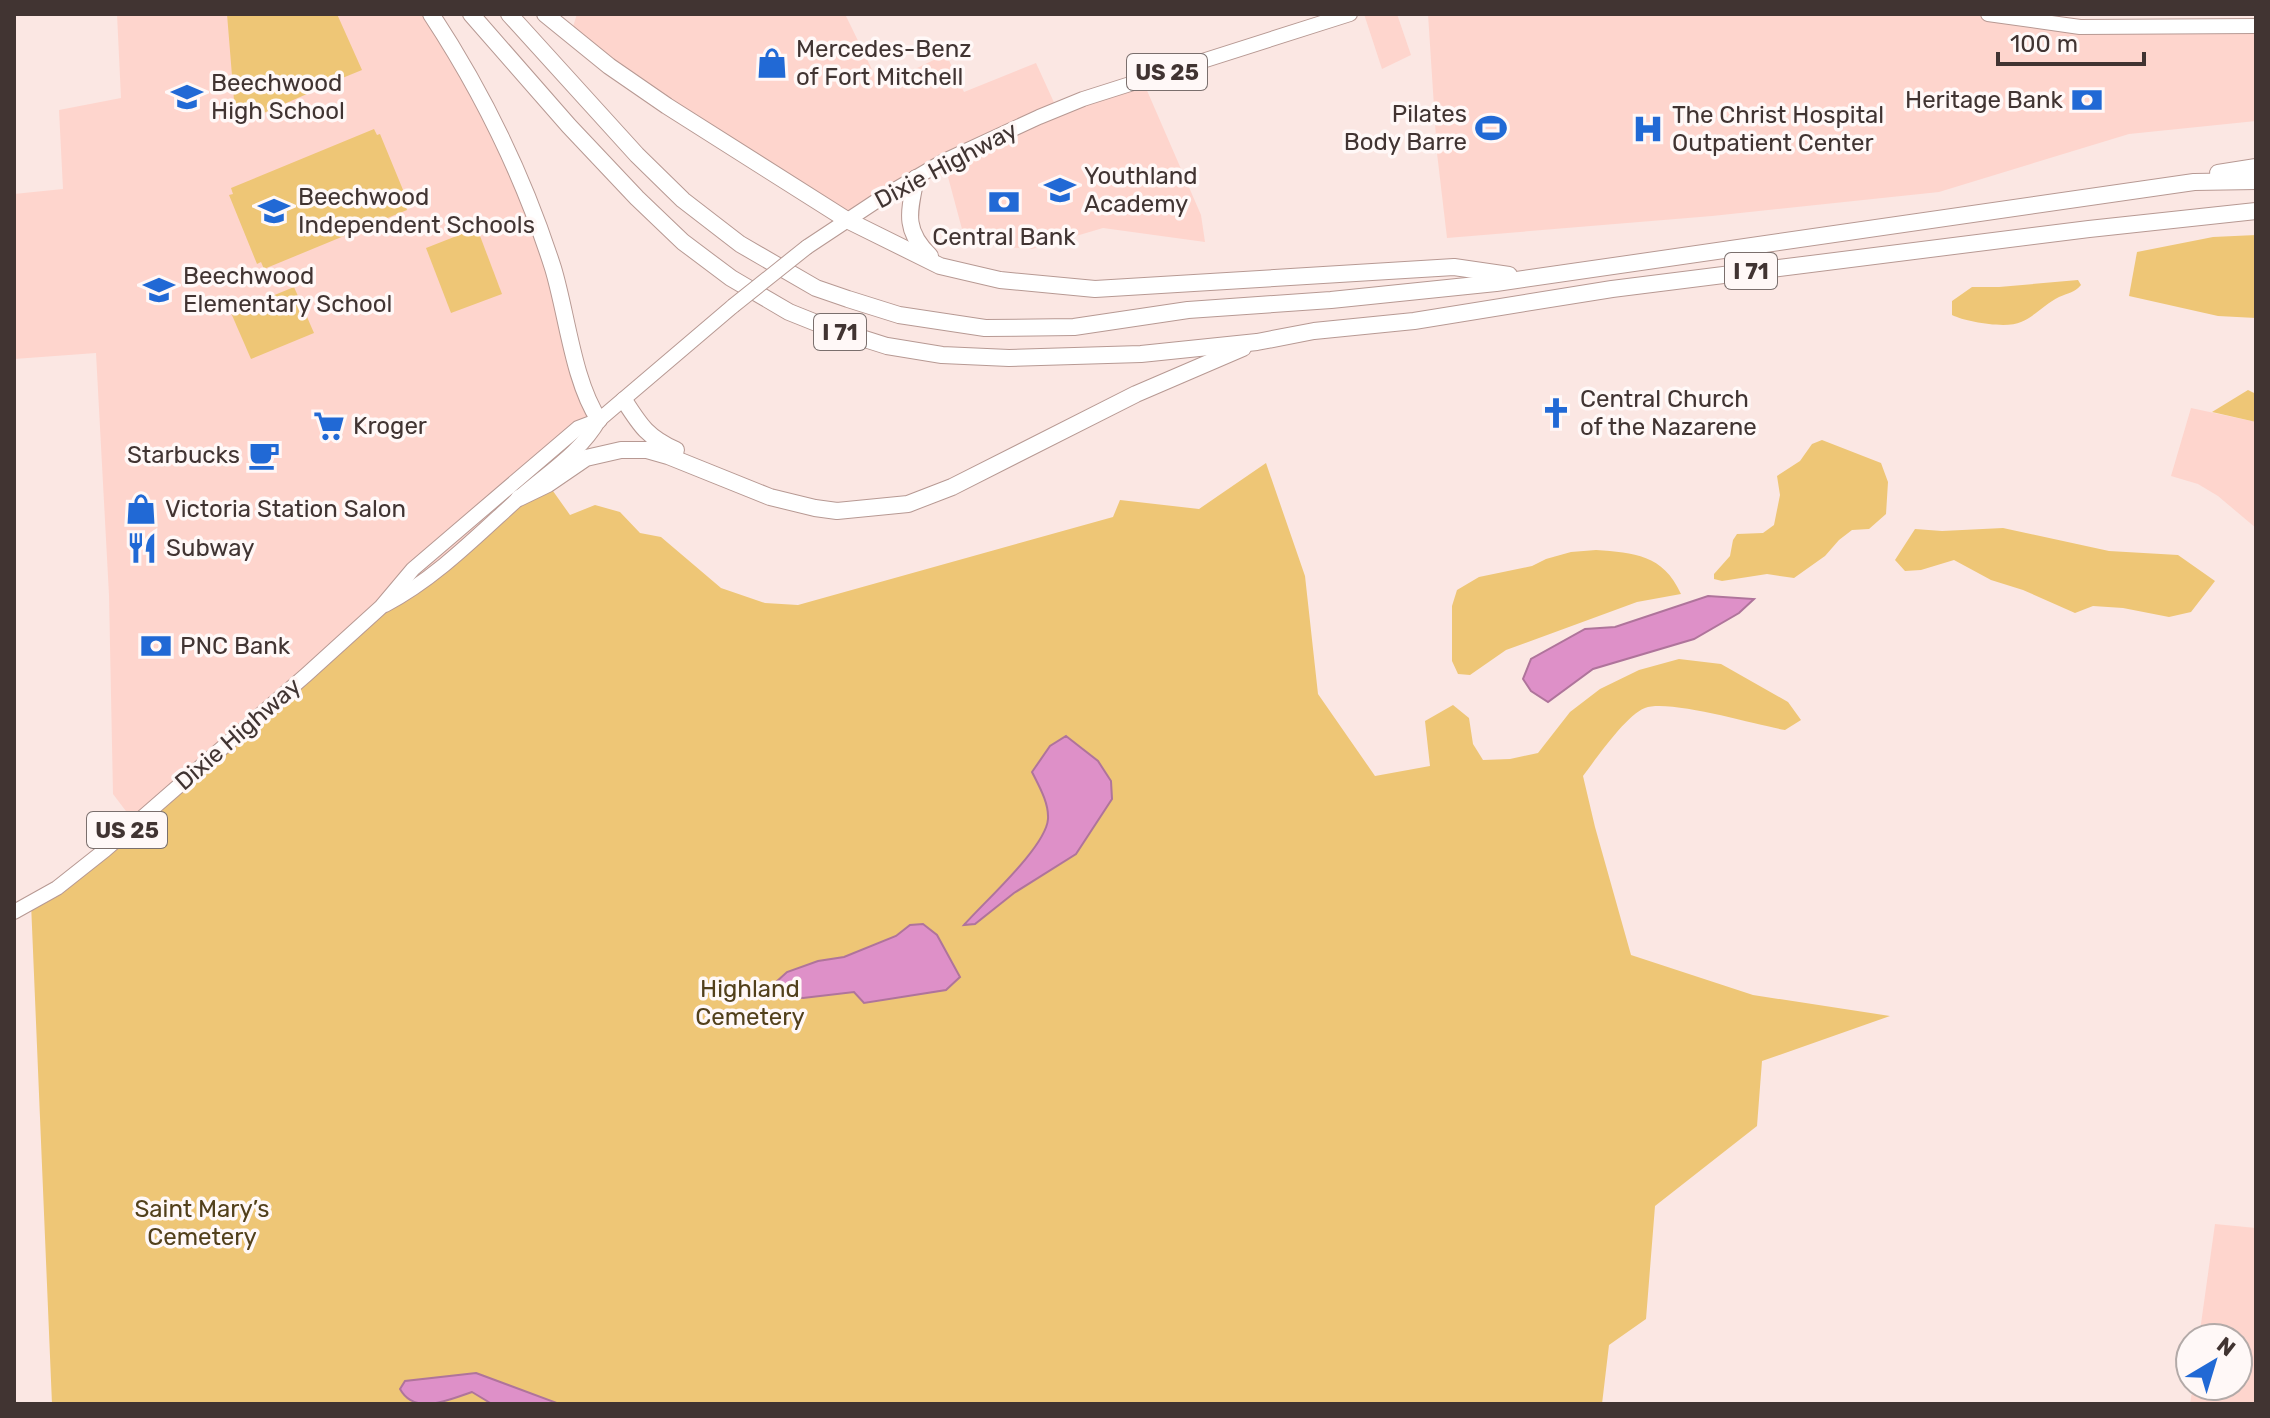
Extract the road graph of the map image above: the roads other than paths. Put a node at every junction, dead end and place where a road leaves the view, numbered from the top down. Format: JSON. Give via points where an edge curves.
{"nodes":[{"id":1,"x":431,"y":14,"type":"edge"},
{"id":2,"x":471,"y":14,"type":"edge"},
{"id":3,"x":509,"y":14,"type":"edge"},
{"id":4,"x":545,"y":14,"type":"edge"},
{"id":5,"x":1350,"y":14,"type":"edge"},
{"id":6,"x":1988,"y":14,"type":"edge"},
{"id":7,"x":2256,"y":26,"type":"edge"},
{"id":8,"x":2256,"y":167,"type":"edge"},
{"id":9,"x":916,"y":178,"type":"junction"},
{"id":10,"x":2256,"y":181,"type":"edge"},
{"id":11,"x":2194,"y":182,"type":"junction"},
{"id":12,"x":2256,"y":211,"type":"edge"},
{"id":13,"x":2211,"y":215,"type":"junction"},
{"id":14,"x":2256,"y":217,"type":"edge"},
{"id":15,"x":847,"y":220,"type":"junction"},
{"id":16,"x":940,"y":266,"type":"junction"},
{"id":17,"x":1527,"y":278,"type":"junction"},
{"id":18,"x":1257,"y":342,"type":"junction"},
{"id":19,"x":624,"y":400,"type":"junction"},
{"id":20,"x":599,"y":420,"type":"junction"},
{"id":21,"x":718,"y":475,"type":"junction"},
{"id":22,"x":519,"y":498,"type":"junction"},
{"id":23,"x":381,"y":607,"type":"junction"},
{"id":24,"x":14,"y":912,"type":"edge"}],
"edges":[{"from":1,"to":20,"type":"highway","via":[[485,103],[527,193],[563,302],[588,404]]},
{"from":2,"to":18,"type":"highway","number":"I 71","via":[[569,126],[683,242],[789,312],[859,338],[942,355],[1141,354]]},
{"from":3,"to":17,"type":"highway","number":"I 71","via":[[595,112],[683,200],[740,244],[816,288],[899,315],[985,328],[1074,327],[1188,310]]},
{"from":4,"to":15,"type":"highway","via":[[655,98]]},
{"from":5,"to":9,"type":"main road","name":"Dixie Highway","number":"US 25","via":[[1083,99]]},
{"from":6,"to":7,"type":"main road","via":[[2080,27]]},
{"from":8,"to":11,"type":"highway"},
{"from":9,"to":15,"type":"main road","name":"Dixie Highway","number":"US 25"},
{"from":9,"to":16,"type":"highway","via":[[910,228],[916,243]]},
{"from":10,"to":11,"type":"highway","number":"I 71"},
{"from":11,"to":17,"type":"highway","number":"I 71"},
{"from":12,"to":13,"type":"highway","number":"I 71"},
{"from":13,"to":14,"type":"highway"},
{"from":13,"to":18,"type":"highway","number":"I 71","via":[[1598,291]]},
{"from":15,"to":16,"type":"highway"},
{"from":15,"to":19,"type":"main road","name":"Dixie Highway","number":"US 25","bridge":true,"via":[[733,306]]},
{"from":16,"to":17,"type":"highway","via":[[1071,289],[1454,267]]},
{"from":18,"to":21,"type":"highway","via":[[908,504],[837,511],[770,497]]},
{"from":19,"to":20,"type":"main road","name":"Dixie Highway","number":"US 25"},
{"from":19,"to":21,"type":"highway","via":[[655,440]]},
{"from":20,"to":22,"type":"main road","name":"Dixie Highway","number":"US 25","via":[[588,439]]},
{"from":20,"to":23,"type":"main road","name":"Dixie Highway","number":"US 25","via":[[578,428],[413,569]]},
{"from":21,"to":22,"type":"highway","via":[[647,450],[621,450],[586,458]]},
{"from":22,"to":23,"type":"main road","name":"Dixie Highway","number":"US 25","via":[[406,594]]},
{"from":23,"to":24,"type":"main road","name":"Dixie Highway","number":"US 25","via":[[105,850],[57,888]]}]}
